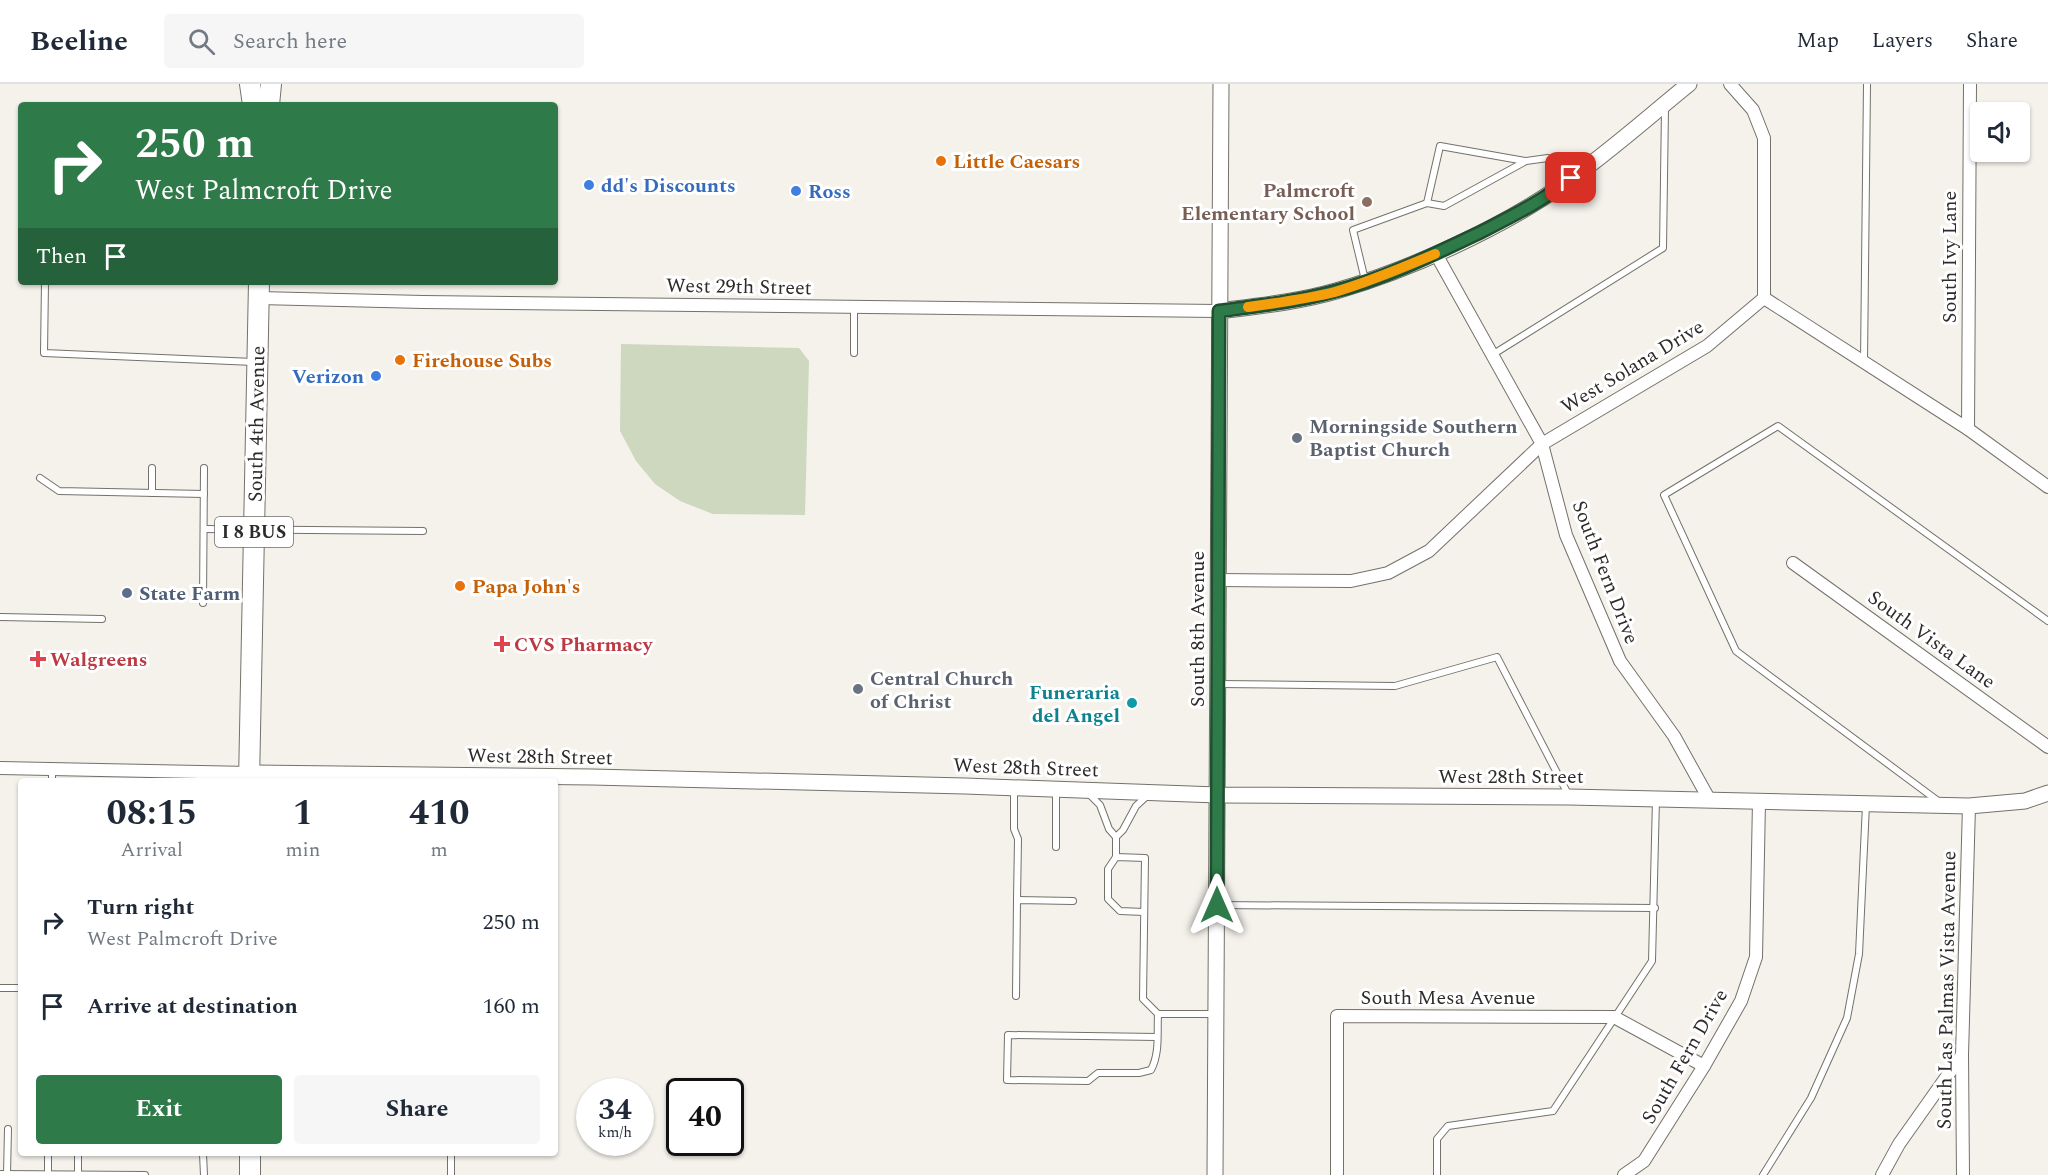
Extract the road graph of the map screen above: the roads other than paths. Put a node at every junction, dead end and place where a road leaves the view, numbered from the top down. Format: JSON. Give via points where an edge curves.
{"nodes":[{"id":1,"x":250,"y":84,"type":"edge"},
{"id":2,"x":271,"y":84,"type":"edge"},
{"id":3,"x":1221,"y":84,"type":"edge"},
{"id":4,"x":1689,"y":84,"type":"edge"},
{"id":5,"x":1730,"y":84,"type":"edge"},
{"id":6,"x":1867,"y":84,"type":"edge"},
{"id":7,"x":1970,"y":84,"type":"edge"},
{"id":8,"x":253,"y":102,"type":"edge"},
{"id":9,"x":270,"y":102,"type":"edge"},
{"id":10,"x":1665,"y":104,"type":"junction"},
{"id":11,"x":1526,"y":161,"type":"junction"},
{"id":12,"x":1571,"y":178,"type":"junction"},
{"id":13,"x":1427,"y":203,"type":"junction"},
{"id":14,"x":1436,"y":254,"type":"junction"},
{"id":15,"x":1365,"y":282,"type":"junction"},
{"id":16,"x":45,"y":285,"type":"edge"},
{"id":17,"x":259,"y":290,"type":"edge"},
{"id":18,"x":1764,"y":298,"type":"junction"},
{"id":19,"x":854,"y":307,"type":"junction"},
{"id":20,"x":1219,"y":311,"type":"junction"},
{"id":21,"x":854,"y":353,"type":"dead end"},
{"id":22,"x":1492,"y":355,"type":"junction"},
{"id":23,"x":258,"y":362,"type":"junction"},
{"id":24,"x":1864,"y":362,"type":"junction"},
{"id":25,"x":1968,"y":429,"type":"junction"},
{"id":26,"x":1542,"y":444,"type":"junction"},
{"id":27,"x":152,"y":468,"type":"dead end"},
{"id":28,"x":204,"y":468,"type":"dead end"},
{"id":29,"x":40,"y":478,"type":"dead end"},
{"id":30,"x":2048,"y":487,"type":"edge"},
{"id":31,"x":152,"y":494,"type":"junction"},
{"id":32,"x":204,"y":494,"type":"junction"},
{"id":33,"x":204,"y":529,"type":"junction"},
{"id":34,"x":254,"y":530,"type":"junction"},
{"id":35,"x":423,"y":531,"type":"dead end"},
{"id":36,"x":1793,"y":563,"type":"dead end"},
{"id":37,"x":1218,"y":580,"type":"junction"},
{"id":38,"x":203,"y":603,"type":"dead end"},
{"id":39,"x":0,"y":617,"type":"edge"},
{"id":40,"x":102,"y":619,"type":"dead end"},
{"id":41,"x":2048,"y":621,"type":"edge"},
{"id":42,"x":1218,"y":684,"type":"junction"},
{"id":43,"x":2048,"y":747,"type":"edge"},
{"id":44,"x":0,"y":768,"type":"edge"},
{"id":45,"x":52,"y":775,"type":"edge"},
{"id":46,"x":249,"y":777,"type":"edge"},
{"id":47,"x":339,"y":778,"type":"edge"},
{"id":48,"x":1014,"y":788,"type":"junction"},
{"id":49,"x":1056,"y":790,"type":"junction"},
{"id":50,"x":1086,"y":791,"type":"junction"},
{"id":51,"x":1151,"y":793,"type":"junction"},
{"id":52,"x":2048,"y":793,"type":"edge"},
{"id":53,"x":1218,"y":795,"type":"junction"},
{"id":54,"x":1569,"y":797,"type":"junction"},
{"id":55,"x":1656,"y":798,"type":"junction"},
{"id":56,"x":1709,"y":799,"type":"junction"},
{"id":57,"x":1759,"y":801,"type":"junction"},
{"id":58,"x":1866,"y":803,"type":"junction"},
{"id":59,"x":1943,"y":805,"type":"junction"},
{"id":60,"x":1969,"y":806,"type":"junction"},
{"id":61,"x":1116,"y":837,"type":"junction"},
{"id":62,"x":1056,"y":847,"type":"dead end"},
{"id":63,"x":1116,"y":857,"type":"junction"},
{"id":64,"x":1017,"y":900,"type":"junction"},
{"id":65,"x":1072,"y":901,"type":"dead end"},
{"id":66,"x":1217,"y":905,"type":"junction"},
{"id":67,"x":1654,"y":908,"type":"junction"},
{"id":68,"x":1144,"y":912,"type":"junction"},
{"id":69,"x":0,"y":988,"type":"edge"},
{"id":70,"x":18,"y":988,"type":"edge"},
{"id":71,"x":1016,"y":996,"type":"dead end"},
{"id":72,"x":1158,"y":1014,"type":"junction"},
{"id":73,"x":1216,"y":1014,"type":"junction"},
{"id":74,"x":1614,"y":1017,"type":"junction"},
{"id":75,"x":1157,"y":1036,"type":"junction"},
{"id":76,"x":1962,"y":1054,"type":"junction"},
{"id":77,"x":1704,"y":1066,"type":"junction"},
{"id":78,"x":8,"y":1129,"type":"dead end"},
{"id":79,"x":48,"y":1156,"type":"edge"},
{"id":80,"x":78,"y":1156,"type":"edge"},
{"id":81,"x":203,"y":1156,"type":"edge"},
{"id":82,"x":250,"y":1156,"type":"edge"},
{"id":83,"x":451,"y":1156,"type":"edge"},
{"id":84,"x":4,"y":1174,"type":"edge"},
{"id":85,"x":48,"y":1174,"type":"edge"},
{"id":86,"x":78,"y":1174,"type":"edge"},
{"id":87,"x":145,"y":1175,"type":"edge"},
{"id":88,"x":204,"y":1175,"type":"edge"},
{"id":89,"x":250,"y":1175,"type":"edge"},
{"id":90,"x":451,"y":1175,"type":"edge"},
{"id":91,"x":1215,"y":1175,"type":"edge"},
{"id":92,"x":1337,"y":1175,"type":"edge"},
{"id":93,"x":1437,"y":1175,"type":"edge"},
{"id":94,"x":1624,"y":1175,"type":"edge"},
{"id":95,"x":1763,"y":1175,"type":"edge"},
{"id":96,"x":1882,"y":1175,"type":"edge"},
{"id":97,"x":1963,"y":1175,"type":"edge"}],
"edges":[{"from":1,"to":8,"type":"main road"},
{"from":2,"to":9,"type":"main road"},
{"from":3,"to":20,"type":"street","name":"South 8th Avenue"},
{"from":4,"to":10,"type":"street"},
{"from":5,"to":18,"type":"street","via":[[1753,110],[1764,138]]},
{"from":6,"to":24,"type":"lane"},
{"from":7,"to":25,"type":"street","name":"South Ivy Lane"},
{"from":10,"to":12,"type":"street"},
{"from":10,"to":22,"type":"lane","via":[[1663,248]]},
{"from":11,"to":12,"type":"lane","via":[[1548,158]]},
{"from":11,"to":13,"type":"lane","via":[[1444,206]]},
{"from":11,"to":13,"type":"lane","via":[[1440,146]]},
{"from":12,"to":14,"type":"street","via":[[1513,216]]},
{"from":13,"to":15,"type":"lane","via":[[1353,230]]},
{"from":14,"to":15,"type":"street"},
{"from":14,"to":22,"type":"street","name":"South Fern Drive"},
{"from":15,"to":20,"type":"street","via":[[1290,302]]},
{"from":16,"to":23,"type":"lane","via":[[45,353]]},
{"from":17,"to":19,"type":"street","name":"West 29th Street"},
{"from":17,"to":23,"type":"main road","name":"South 4th Avenue","number":"I 8 BUS"},
{"from":18,"to":24,"type":"street"},
{"from":18,"to":26,"type":"street","name":"West Solana Drive","via":[[1707,346]]},
{"from":19,"to":20,"type":"street","name":"West 29th Street"},
{"from":19,"to":21,"type":"lane"},
{"from":20,"to":37,"type":"street","name":"South 8th Avenue"},
{"from":22,"to":26,"type":"street","name":"South Fern Drive"},
{"from":23,"to":34,"type":"main road","name":"South 4th Avenue","number":"I 8 BUS"},
{"from":24,"to":25,"type":"street"},
{"from":25,"to":30,"type":"street"},
{"from":26,"to":37,"type":"street","name":"West Solana Drive","via":[[1429,551],[1388,573],[1351,581]]},
{"from":26,"to":56,"type":"street","name":"South Fern Drive","via":[[1566,535],[1620,661],[1674,736]]},
{"from":27,"to":31,"type":"lane"},
{"from":28,"to":32,"type":"lane"},
{"from":29,"to":31,"type":"lane","via":[[59,491]]},
{"from":31,"to":32,"type":"lane"},
{"from":32,"to":33,"type":"lane"},
{"from":33,"to":34,"type":"lane"},
{"from":33,"to":38,"type":"lane"},
{"from":34,"to":35,"type":"lane"},
{"from":34,"to":46,"type":"main road","name":"South 4th Avenue","number":"I 8 BUS"},
{"from":36,"to":43,"type":"street","name":"South Vista Lane"},
{"from":37,"to":42,"type":"street","name":"South 8th Avenue"},
{"from":39,"to":40,"type":"lane"},
{"from":41,"to":59,"type":"lane","via":[[1778,426],[1664,495],[1736,651]]},
{"from":42,"to":53,"type":"street","name":"South 8th Avenue"},
{"from":42,"to":54,"type":"lane","via":[[1395,686],[1497,657]]},
{"from":44,"to":45,"type":"street","name":"West 28th Street"},
{"from":45,"to":46,"type":"street","name":"West 28th Street"},
{"from":46,"to":47,"type":"street","name":"West 28th Street"},
{"from":47,"to":48,"type":"street","name":"West 28th Street","via":[[581,777]]},
{"from":48,"to":49,"type":"street","name":"West 28th Street"},
{"from":48,"to":64,"type":"lane"},
{"from":49,"to":50,"type":"street","name":"West 28th Street"},
{"from":49,"to":62,"type":"lane"},
{"from":50,"to":51,"type":"street","name":"West 28th Street"},
{"from":50,"to":61,"type":"lane","via":[[1100,805]]},
{"from":51,"to":53,"type":"street","name":"West 28th Street"},
{"from":51,"to":61,"type":"lane","via":[[1136,806]]},
{"from":52,"to":60,"type":"street","name":"West 28th Street","via":[[2009,804]]},
{"from":53,"to":54,"type":"street","name":"West 28th Street"},
{"from":53,"to":66,"type":"street","name":"South 8th Avenue"},
{"from":54,"to":55,"type":"street","name":"West 28th Street"},
{"from":55,"to":56,"type":"street","name":"West 28th Street"},
{"from":55,"to":67,"type":"lane"},
{"from":56,"to":57,"type":"street","name":"West 28th Street"},
{"from":57,"to":58,"type":"street","name":"West 28th Street"},
{"from":57,"to":77,"type":"street","name":"South Fern Drive","via":[[1756,957],[1741,1001]]},
{"from":58,"to":59,"type":"street","name":"West 28th Street"},
{"from":58,"to":95,"type":"lane","via":[[1859,954],[1847,1018],[1811,1098]]},
{"from":59,"to":60,"type":"street","name":"West 28th Street"},
{"from":60,"to":76,"type":"street","name":"South Las Palmas Vista Avenue"},
{"from":61,"to":63,"type":"lane"},
{"from":63,"to":68,"type":"lane","via":[[1145,858]]},
{"from":63,"to":68,"type":"lane","via":[[1108,869],[1108,899],[1120,911]]},
{"from":64,"to":65,"type":"lane"},
{"from":64,"to":71,"type":"lane"},
{"from":66,"to":67,"type":"lane"},
{"from":66,"to":73,"type":"street","name":"South 8th Avenue"},
{"from":67,"to":74,"type":"lane","via":[[1652,961]]},
{"from":68,"to":72,"type":"lane","via":[[1143,999]]},
{"from":69,"to":70,"type":"lane"},
{"from":72,"to":73,"type":"lane"},
{"from":72,"to":75,"type":"lane"},
{"from":73,"to":91,"type":"street","name":"South 8th Avenue"},
{"from":74,"to":77,"type":"street","name":"South Mesa Avenue"},
{"from":74,"to":92,"type":"street","name":"South Mesa Avenue","via":[[1337,1016]]},
{"from":74,"to":93,"type":"lane","via":[[1553,1111],[1448,1126],[1437,1139]]},
{"from":75,"to":75,"type":"lane","via":[[1157,1059],[1151,1070],[1098,1073],[1088,1082],[1007,1080],[1008,1035]]},
{"from":76,"to":96,"type":"street"},
{"from":76,"to":97,"type":"street","name":"South Las Palmas Vista Avenue"},
{"from":77,"to":94,"type":"street","name":"South Fern Drive","via":[[1644,1161]]},
{"from":78,"to":84,"type":"lane"},
{"from":79,"to":85,"type":"lane"},
{"from":80,"to":86,"type":"lane"},
{"from":81,"to":88,"type":"lane"},
{"from":82,"to":89,"type":"main road"},
{"from":83,"to":90,"type":"lane"},
{"from":84,"to":85,"type":"lane"},
{"from":85,"to":86,"type":"lane"},
{"from":86,"to":87,"type":"lane"}]}
